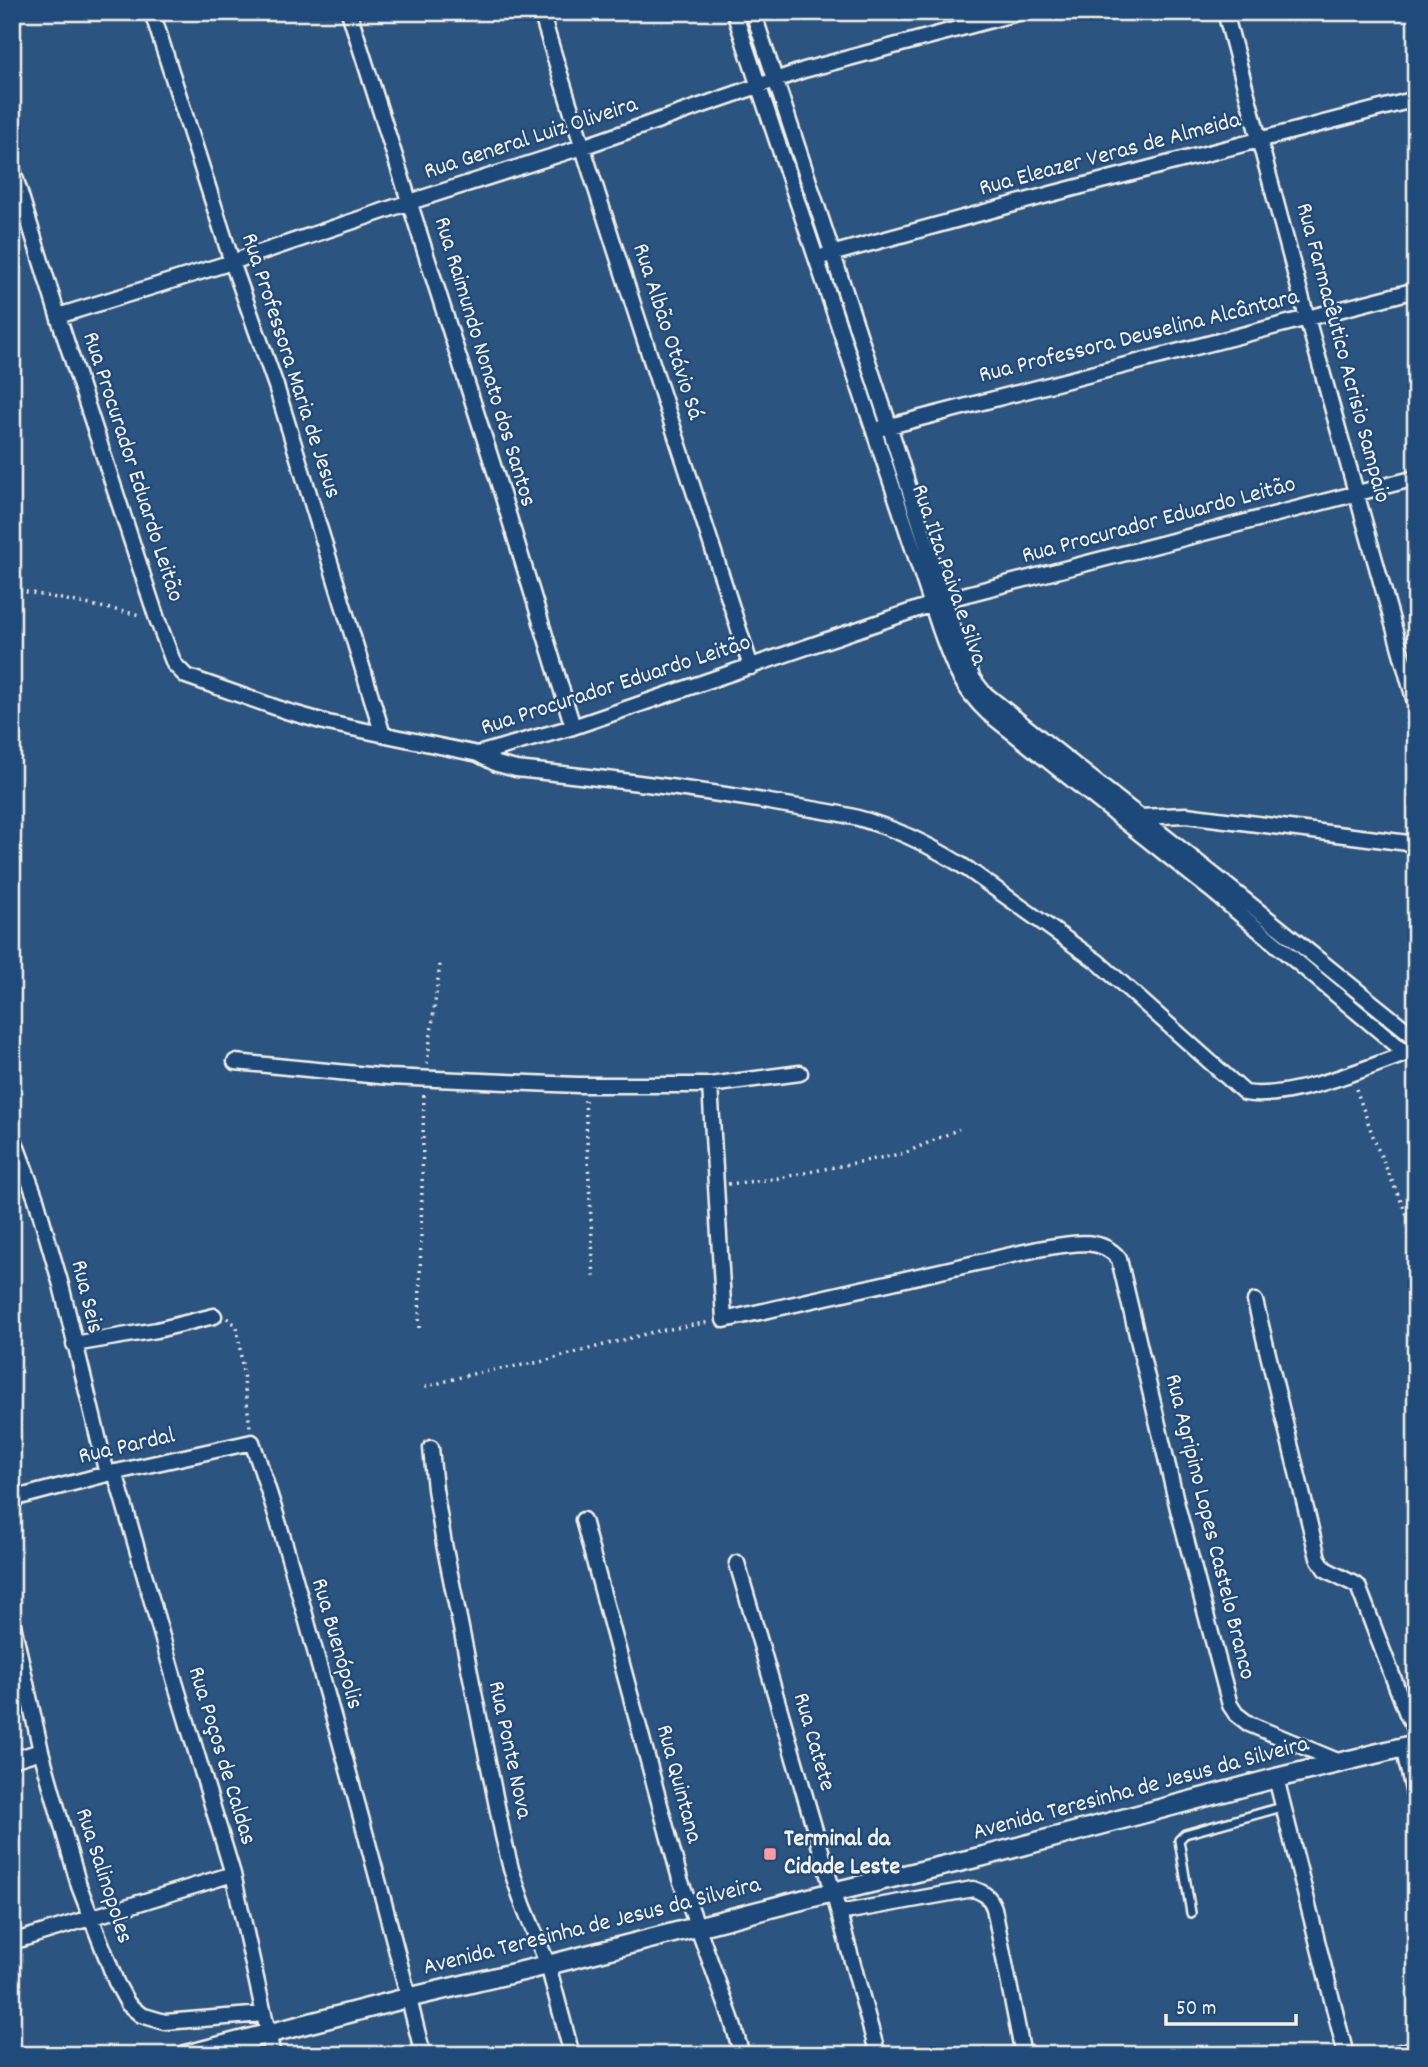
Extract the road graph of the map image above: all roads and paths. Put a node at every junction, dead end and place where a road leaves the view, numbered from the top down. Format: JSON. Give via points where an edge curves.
{"nodes":[{"id":1,"x":152,"y":12,"type":"edge"},
{"id":2,"x":349,"y":12,"type":"edge"},
{"id":3,"x":541,"y":12,"type":"edge"},
{"id":4,"x":734,"y":12,"type":"edge"},
{"id":5,"x":753,"y":12,"type":"edge"},
{"id":6,"x":1021,"y":12,"type":"edge"},
{"id":7,"x":1225,"y":12,"type":"edge"},
{"id":8,"x":776,"y":81,"type":"junction"},
{"id":9,"x":758,"y":87,"type":"junction"},
{"id":10,"x":1416,"y":99,"type":"edge"},
{"id":11,"x":1261,"y":139,"type":"junction"},
{"id":12,"x":582,"y":147,"type":"junction"},
{"id":13,"x":12,"y":167,"type":"edge"},
{"id":14,"x":410,"y":202,"type":"junction"},
{"id":15,"x":831,"y":253,"type":"junction"},
{"id":16,"x":816,"y":259,"type":"junction"},
{"id":17,"x":232,"y":262,"type":"junction"},
{"id":18,"x":1416,"y":290,"type":"edge"},
{"id":19,"x":58,"y":316,"type":"junction"},
{"id":20,"x":1307,"y":318,"type":"junction"},
{"id":21,"x":889,"y":425,"type":"junction"},
{"id":22,"x":874,"y":431,"type":"junction"},
{"id":23,"x":1416,"y":478,"type":"edge"},
{"id":24,"x":1357,"y":493,"type":"junction"},
{"id":25,"x":12,"y":589,"type":"edge"},
{"id":26,"x":938,"y":602,"type":"junction"},
{"id":27,"x":157,"y":619,"type":"junction"},
{"id":28,"x":1410,"y":665,"type":"edge"},
{"id":29,"x":751,"y":667,"type":"junction"},
{"id":30,"x":1416,"y":706,"type":"edge"},
{"id":31,"x":573,"y":727,"type":"junction"},
{"id":32,"x":383,"y":735,"type":"junction"},
{"id":33,"x":478,"y":754,"type":"junction"},
{"id":34,"x":1141,"y":817,"type":"junction"},
{"id":35,"x":1121,"y":818,"type":"junction"},
{"id":36,"x":1416,"y":844,"type":"edge"},
{"id":37,"x":440,"y":964,"type":"dead end"},
{"id":38,"x":1416,"y":1038,"type":"edge"},
{"id":39,"x":1411,"y":1052,"type":"edge"},
{"id":40,"x":235,"y":1062,"type":"dead end"},
{"id":41,"x":800,"y":1073,"type":"dead end"},
{"id":42,"x":1350,"y":1074,"type":"junction"},
{"id":43,"x":425,"y":1079,"type":"junction"},
{"id":44,"x":710,"y":1084,"type":"junction"},
{"id":45,"x":584,"y":1085,"type":"junction"},
{"id":46,"x":959,"y":1129,"type":"dead end"},
{"id":47,"x":12,"y":1134,"type":"edge"},
{"id":48,"x":716,"y":1186,"type":"junction"},
{"id":49,"x":1416,"y":1235,"type":"edge"},
{"id":50,"x":594,"y":1280,"type":"dead end"},
{"id":51,"x":1255,"y":1301,"type":"dead end"},
{"id":52,"x":214,"y":1316,"type":"joint"},
{"id":53,"x":724,"y":1320,"type":"junction"},
{"id":54,"x":419,"y":1328,"type":"dead end"},
{"id":55,"x":74,"y":1344,"type":"junction"},
{"id":56,"x":425,"y":1387,"type":"dead end"},
{"id":57,"x":252,"y":1442,"type":"junction"},
{"id":58,"x":431,"y":1448,"type":"dead end"},
{"id":59,"x":111,"y":1473,"type":"junction"},
{"id":60,"x":12,"y":1499,"type":"edge"},
{"id":61,"x":583,"y":1520,"type":"dead end"},
{"id":62,"x":737,"y":1563,"type":"dead end"},
{"id":63,"x":13,"y":1629,"type":"edge"},
{"id":64,"x":1416,"y":1730,"type":"edge"},
{"id":65,"x":1409,"y":1745,"type":"edge"},
{"id":66,"x":41,"y":1751,"type":"junction"},
{"id":67,"x":12,"y":1760,"type":"edge"},
{"id":68,"x":1340,"y":1762,"type":"junction"},
{"id":69,"x":1276,"y":1778,"type":"junction"},
{"id":70,"x":1416,"y":1803,"type":"edge"},
{"id":71,"x":1282,"y":1807,"type":"junction"},
{"id":72,"x":233,"y":1874,"type":"junction"},
{"id":73,"x":833,"y":1892,"type":"junction"},
{"id":74,"x":839,"y":1913,"type":"junction"},
{"id":75,"x":1191,"y":1913,"type":"dead end"},
{"id":76,"x":91,"y":1919,"type":"junction"},
{"id":77,"x":698,"y":1926,"type":"junction"},
{"id":78,"x":12,"y":1942,"type":"edge"},
{"id":79,"x":548,"y":1965,"type":"junction"},
{"id":80,"x":409,"y":1997,"type":"junction"},
{"id":81,"x":264,"y":2014,"type":"junction"},
{"id":82,"x":268,"y":2033,"type":"junction"},
{"id":83,"x":1416,"y":2048,"type":"edge"},
{"id":84,"x":186,"y":2055,"type":"edge"},
{"id":85,"x":273,"y":2055,"type":"edge"},
{"id":86,"x":423,"y":2055,"type":"edge"},
{"id":87,"x":572,"y":2055,"type":"edge"},
{"id":88,"x":742,"y":2055,"type":"edge"},
{"id":89,"x":878,"y":2055,"type":"edge"},
{"id":90,"x":1023,"y":2055,"type":"edge"},
{"id":91,"x":1346,"y":2055,"type":"edge"},
{"id":92,"x":1390,"y":2055,"type":"edge"}],
"edges":[{"from":1,"to":17,"type":"street","name":"Rua Professora Maria de Jesus"},
{"from":2,"to":14,"type":"street","name":"Rua Raimundo Nonato dos Santos"},
{"from":3,"to":12,"type":"street","name":"Rua Albão Otávio Sá"},
{"from":4,"to":9,"type":"street","name":"Rua Ilza Paiva e Silva"},
{"from":5,"to":8,"type":"street","name":"Rua Ilza Paiva e Silva"},
{"from":6,"to":8,"type":"street","name":"Rua General Luiz Oliveira","via":[[829,62]]},
{"from":7,"to":11,"type":"street","name":"Rua Farmacêutico Acrisio Sampaio"},
{"from":8,"to":9,"type":"street","name":"Rua General Luiz Oliveira"},
{"from":8,"to":15,"type":"street","name":"Rua Ilza Paiva e Silva"},
{"from":9,"to":12,"type":"street","name":"Rua General Luiz Oliveira"},
{"from":9,"to":16,"type":"street","name":"Rua Ilza Paiva e Silva"},
{"from":10,"to":11,"type":"street","name":"Rua Eleazer Veras de Almeida"},
{"from":11,"to":15,"type":"street","name":"Rua Eleazer Veras de Almeida"},
{"from":11,"to":20,"type":"street","name":"Rua Farmacêutico Acrisio Sampaio"},
{"from":12,"to":14,"type":"street","name":"Rua General Luiz Oliveira"},
{"from":12,"to":29,"type":"street","name":"Rua Albão Otávio Sá"},
{"from":13,"to":19,"type":"street","name":"Rua Procurador Eduardo Leitão"},
{"from":14,"to":17,"type":"street","name":"Rua General Luiz Oliveira"},
{"from":14,"to":31,"type":"street","name":"Rua Raimundo Nonato dos Santos"},
{"from":15,"to":16,"type":"street","name":"Rua Eleazer Veras de Almeida"},
{"from":15,"to":21,"type":"street","name":"Rua Ilza Paiva e Silva"},
{"from":16,"to":22,"type":"street","name":"Rua Ilza Paiva e Silva"},
{"from":17,"to":19,"type":"street","name":"Rua General Luiz Oliveira"},
{"from":17,"to":32,"type":"street","name":"Rua Professora Maria de Jesus","via":[[276,386]]},
{"from":18,"to":20,"type":"street","name":"Rua Professora Deuselina Alcântara"},
{"from":19,"to":27,"type":"street","name":"Rua Procurador Eduardo Leitão"},
{"from":20,"to":21,"type":"street","name":"Rua Professora Deuselina Alcântara"},
{"from":20,"to":24,"type":"street","name":"Rua Farmacêutico Acrisio Sampaio"},
{"from":21,"to":22,"type":"street","name":"Rua Professora Deuselina Alcântara"},
{"from":21,"to":26,"type":"street","name":"Rua Ilza Paiva e Silva"},
{"from":22,"to":26,"type":"street","name":"Rua Ilza Paiva e Silva"},
{"from":23,"to":24,"type":"street","name":"Rua Procurador Eduardo Leitão"},
{"from":24,"to":26,"type":"street","name":"Rua Procurador Eduardo Leitão"},
{"from":24,"to":28,"type":"street","name":"Rua Farmacêutico Acrisio Sampaio"},
{"from":25,"to":27,"type":"path"},
{"from":26,"to":29,"type":"street","name":"Rua Procurador Eduardo Leitão"},
{"from":26,"to":34,"type":"street","name":"Rua Ilza Paiva e Silva","via":[[977,685]]},
{"from":26,"to":35,"type":"street","name":"Rua Ilza Paiva e Silva","via":[[953,665],[971,696]]},
{"from":27,"to":32,"type":"street","name":"Rua Procurador Eduardo Leitão","via":[[174,664],[186,676],[286,711]]},
{"from":28,"to":30,"type":"street","name":"Rua Farmacêutico Acrisio Sampaio"},
{"from":29,"to":31,"type":"street","name":"Rua Procurador Eduardo Leitão"},
{"from":31,"to":33,"type":"street","name":"Rua Procurador Eduardo Leitão"},
{"from":32,"to":33,"type":"street","name":"Rua Procurador Eduardo Leitão"},
{"from":33,"to":42,"type":"street","via":[[516,769],[727,795],[873,822],[949,857],[1098,962],[1245,1093],[1277,1093]]},
{"from":34,"to":35,"type":"street"},
{"from":34,"to":36,"type":"street","via":[[1186,816]]},
{"from":34,"to":38,"type":"street","name":"Rua Ilza Paiva e Silva"},
{"from":35,"to":39,"type":"street","name":"Rua Ilza Paiva e Silva"},
{"from":37,"to":43,"type":"path"},
{"from":39,"to":42,"type":"street"},
{"from":40,"to":43,"type":"street"},
{"from":41,"to":44,"type":"street"},
{"from":42,"to":49,"type":"path"},
{"from":43,"to":45,"type":"street"},
{"from":43,"to":54,"type":"path"},
{"from":44,"to":45,"type":"street"},
{"from":44,"to":48,"type":"street"},
{"from":45,"to":50,"type":"path"},
{"from":46,"to":48,"type":"path","via":[[905,1153]]},
{"from":47,"to":55,"type":"street","name":"Rua Seis","via":[[36,1199]]},
{"from":48,"to":53,"type":"street"},
{"from":51,"to":64,"type":"street","via":[[1318,1558],[1325,1569],[1358,1586]]},
{"from":52,"to":55,"type":"street"},
{"from":52,"to":57,"type":"path","via":[[237,1326]]},
{"from":53,"to":56,"type":"path","via":[[653,1332]]},
{"from":53,"to":68,"type":"street","name":"Rua Agripino Lopes Castelo Branco","via":[[1038,1249],[1081,1243],[1104,1245],[1115,1252],[1230,1705],[1249,1724]]},
{"from":55,"to":59,"type":"street","name":"Rua Seis"},
{"from":57,"to":59,"type":"street","name":"Rua Pardal"},
{"from":57,"to":80,"type":"street","name":"Rua Buenópolis","via":[[282,1532]]},
{"from":58,"to":79,"type":"street","name":"Rua Ponte Nova","via":[[444,1544],[503,1836],[524,1908]]},
{"from":59,"to":60,"type":"street","name":"Rua Pardal"},
{"from":59,"to":72,"type":"street","name":"Rua Poços de Caldas"},
{"from":61,"to":77,"type":"street","name":"Rua Quintana","via":[[680,1880]]},
{"from":62,"to":73,"type":"street","name":"Rua Catete"},
{"from":63,"to":66,"type":"street","name":"Rua Salinopoles"},
{"from":65,"to":68,"type":"street","name":"Avenida Teresinha de Jesus da Silveira"},
{"from":65,"to":70,"type":"street"},
{"from":66,"to":67,"type":"street"},
{"from":66,"to":76,"type":"street","name":"Rua Salinopoles"},
{"from":68,"to":69,"type":"street","name":"Avenida Teresinha de Jesus da Silveira"},
{"from":69,"to":71,"type":"street"},
{"from":69,"to":73,"type":"street","name":"Avenida Teresinha de Jesus da Silveira"},
{"from":71,"to":75,"type":"lane","via":[[1181,1837]]},
{"from":71,"to":91,"type":"street"},
{"from":72,"to":76,"type":"street"},
{"from":72,"to":81,"type":"street","name":"Rua Poços de Caldas"},
{"from":73,"to":74,"type":"street","name":"Rua Catete"},
{"from":73,"to":77,"type":"street","name":"Avenida Teresinha de Jesus da Silveira"},
{"from":74,"to":89,"type":"street","name":"Rua Catete"},
{"from":74,"to":90,"type":"street","via":[[973,1889],[984,1893],[994,1908]]},
{"from":76,"to":78,"type":"street"},
{"from":76,"to":81,"type":"street","name":"Rua Salinopoles","via":[[116,1982],[128,2004],[141,2015],[164,2022]]},
{"from":77,"to":79,"type":"street","name":"Avenida Teresinha de Jesus da Silveira"},
{"from":77,"to":88,"type":"street","name":"Rua Quintana"},
{"from":79,"to":80,"type":"street","name":"Avenida Teresinha de Jesus da Silveira"},
{"from":79,"to":87,"type":"street","name":"Rua Ponte Nova"},
{"from":80,"to":82,"type":"street","name":"Avenida Teresinha de Jesus da Silveira"},
{"from":80,"to":86,"type":"street","name":"Rua Buenópolis"},
{"from":81,"to":82,"type":"street","name":"Rua Poços de Caldas"},
{"from":82,"to":84,"type":"street","name":"Avenida Teresinha de Jesus da Silveira"},
{"from":82,"to":85,"type":"street","name":"Rua Poços de Caldas"},
{"from":83,"to":92,"type":"street"}]}
